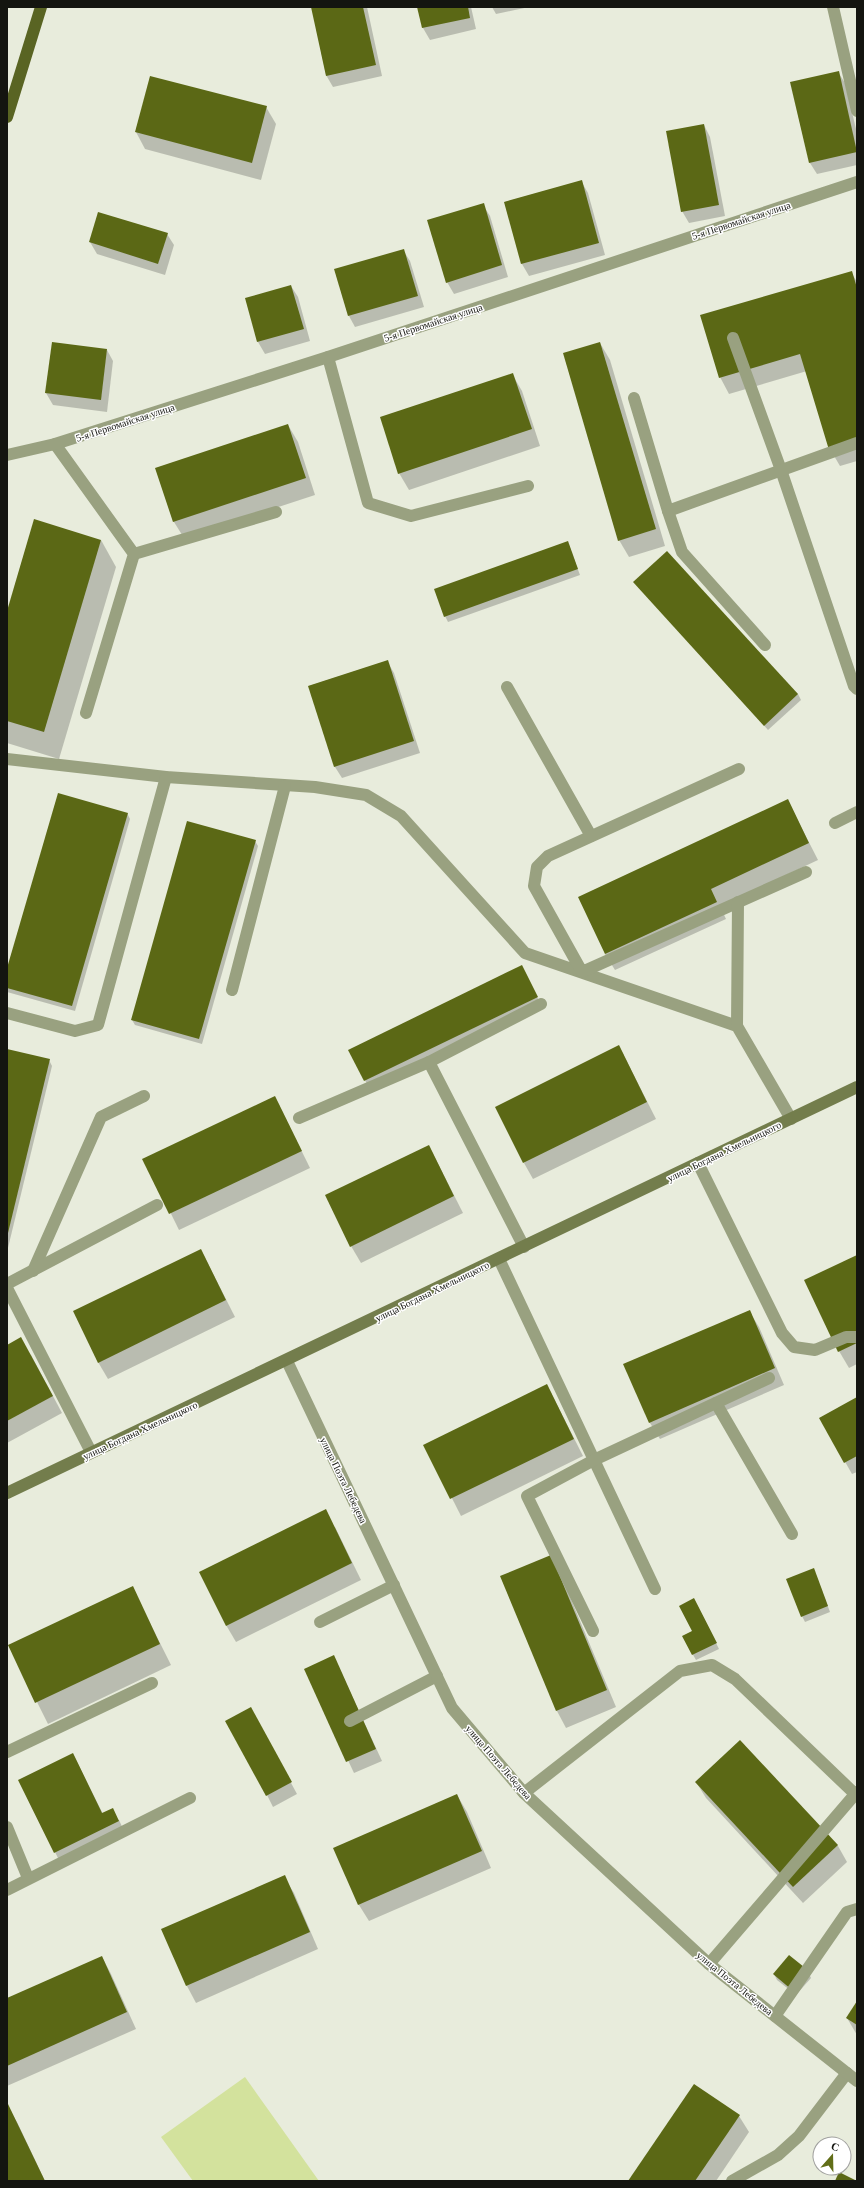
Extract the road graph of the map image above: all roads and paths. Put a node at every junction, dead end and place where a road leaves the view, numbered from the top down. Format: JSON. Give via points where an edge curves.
{"nodes":[{"id":1,"x":41,"y":7,"type":"edge"},
{"id":2,"x":834,"y":7,"type":"edge"},
{"id":3,"x":857,"y":111,"type":"edge"},
{"id":4,"x":7,"y":117,"type":"edge"},
{"id":5,"x":857,"y":182,"type":"edge"},
{"id":6,"x":733,"y":338,"type":"dead end"},
{"id":7,"x":328,"y":357,"type":"junction"},
{"id":8,"x":634,"y":398,"type":"dead end"},
{"id":9,"x":857,"y":443,"type":"edge"},
{"id":10,"x":55,"y":444,"type":"junction"},
{"id":11,"x":7,"y":455,"type":"edge"},
{"id":12,"x":781,"y":470,"type":"junction"},
{"id":13,"x":528,"y":486,"type":"dead end"},
{"id":14,"x":668,"y":511,"type":"junction"},
{"id":15,"x":276,"y":512,"type":"dead end"},
{"id":16,"x":134,"y":554,"type":"junction"},
{"id":17,"x":765,"y":645,"type":"dead end"},
{"id":18,"x":506,"y":686,"type":"dead end"},
{"id":19,"x":857,"y":689,"type":"edge"},
{"id":20,"x":86,"y":713,"type":"dead end"},
{"id":21,"x":7,"y":759,"type":"edge"},
{"id":22,"x":739,"y":769,"type":"dead end"},
{"id":23,"x":166,"y":777,"type":"junction"},
{"id":24,"x":285,"y":786,"type":"junction"},
{"id":25,"x":857,"y":812,"type":"edge"},
{"id":26,"x":835,"y":823,"type":"dead end"},
{"id":27,"x":591,"y":836,"type":"junction"},
{"id":28,"x":806,"y":872,"type":"dead end"},
{"id":29,"x":738,"y":902,"type":"junction"},
{"id":30,"x":582,"y":972,"type":"junction"},
{"id":31,"x":232,"y":990,"type":"dead end"},
{"id":32,"x":541,"y":1004,"type":"dead end"},
{"id":33,"x":7,"y":1013,"type":"edge"},
{"id":34,"x":737,"y":1026,"type":"junction"},
{"id":35,"x":428,"y":1062,"type":"junction"},
{"id":36,"x":857,"y":1088,"type":"edge"},
{"id":37,"x":144,"y":1096,"type":"dead end"},
{"id":38,"x":299,"y":1118,"type":"dead end"},
{"id":39,"x":791,"y":1119,"type":"junction"},
{"id":40,"x":698,"y":1163,"type":"junction"},
{"id":41,"x":157,"y":1205,"type":"dead end"},
{"id":42,"x":524,"y":1247,"type":"junction"},
{"id":43,"x":499,"y":1259,"type":"junction"},
{"id":44,"x":33,"y":1271,"type":"junction"},
{"id":45,"x":7,"y":1284,"type":"edge"},
{"id":46,"x":7,"y":1288,"type":"edge"},
{"id":47,"x":857,"y":1337,"type":"edge"},
{"id":48,"x":287,"y":1361,"type":"junction"},
{"id":49,"x":769,"y":1378,"type":"dead end"},
{"id":50,"x":716,"y":1403,"type":"junction"},
{"id":51,"x":91,"y":1452,"type":"junction"},
{"id":52,"x":594,"y":1460,"type":"junction"},
{"id":53,"x":7,"y":1493,"type":"edge"},
{"id":54,"x":792,"y":1534,"type":"dead end"},
{"id":55,"x":394,"y":1585,"type":"junction"},
{"id":56,"x":655,"y":1589,"type":"dead end"},
{"id":57,"x":320,"y":1622,"type":"dead end"},
{"id":58,"x":593,"y":1631,"type":"dead end"},
{"id":59,"x":437,"y":1676,"type":"junction"},
{"id":60,"x":152,"y":1683,"type":"dead end"},
{"id":61,"x":350,"y":1721,"type":"dead end"},
{"id":62,"x":7,"y":1752,"type":"edge"},
{"id":63,"x":524,"y":1793,"type":"junction"},
{"id":64,"x":856,"y":1793,"type":"edge"},
{"id":65,"x":190,"y":1798,"type":"dead end"},
{"id":66,"x":7,"y":1826,"type":"edge"},
{"id":67,"x":28,"y":1878,"type":"junction"},
{"id":68,"x":7,"y":1890,"type":"edge"},
{"id":69,"x":857,"y":1909,"type":"edge"},
{"id":70,"x":709,"y":1964,"type":"junction"},
{"id":71,"x":775,"y":2016,"type":"junction"},
{"id":72,"x":847,"y":2073,"type":"junction"},
{"id":73,"x":857,"y":2081,"type":"edge"},
{"id":74,"x":732,"y":2181,"type":"edge"}],
"edges":[{"from":1,"to":4,"type":"main road"},
{"from":2,"to":3,"type":"street"},
{"from":5,"to":7,"type":"street","name":"5-я Первомайская улица"},
{"from":6,"to":12,"type":"street"},
{"from":7,"to":10,"type":"street","name":"5-я Первомайская улица"},
{"from":7,"to":13,"type":"street","via":[[368,502],[411,516]]},
{"from":8,"to":14,"type":"street"},
{"from":9,"to":12,"type":"street"},
{"from":10,"to":11,"type":"street","name":"5-я Первомайская улица"},
{"from":10,"to":16,"type":"street"},
{"from":12,"to":14,"type":"street"},
{"from":12,"to":19,"type":"street"},
{"from":14,"to":17,"type":"street","via":[[682,552]]},
{"from":15,"to":16,"type":"street"},
{"from":16,"to":20,"type":"street"},
{"from":18,"to":27,"type":"street"},
{"from":21,"to":23,"type":"street"},
{"from":22,"to":27,"type":"street"},
{"from":23,"to":24,"type":"street"},
{"from":23,"to":33,"type":"street","via":[[98,1024],[75,1031]]},
{"from":24,"to":30,"type":"street","via":[[315,787],[366,795],[402,816],[525,953]]},
{"from":24,"to":31,"type":"street"},
{"from":25,"to":26,"type":"street"},
{"from":27,"to":30,"type":"street","via":[[548,856],[537,867],[534,886]]},
{"from":28,"to":29,"type":"street"},
{"from":29,"to":30,"type":"street"},
{"from":29,"to":34,"type":"street"},
{"from":30,"to":34,"type":"street"},
{"from":32,"to":35,"type":"street"},
{"from":34,"to":39,"type":"street"},
{"from":35,"to":38,"type":"street"},
{"from":35,"to":42,"type":"street"},
{"from":36,"to":39,"type":"main road","name":"улица Богдана Хмельницкого"},
{"from":37,"to":44,"type":"street","via":[[101,1117]]},
{"from":39,"to":40,"type":"main road","name":"улица Богдана Хмельницкого"},
{"from":40,"to":42,"type":"main road","name":"улица Богдана Хмельницкого"},
{"from":40,"to":47,"type":"street","via":[[782,1333],[794,1347],[815,1350],[846,1337]]},
{"from":41,"to":44,"type":"street"},
{"from":42,"to":43,"type":"main road","name":"улица Богдана Хмельницкого"},
{"from":43,"to":48,"type":"main road","name":"улица Богдана Хмельницкого"},
{"from":43,"to":52,"type":"street"},
{"from":44,"to":45,"type":"street"},
{"from":46,"to":51,"type":"street"},
{"from":48,"to":51,"type":"main road","name":"улица Богдана Хмельницкого"},
{"from":48,"to":55,"type":"street","name":"улица Поэта Лебедева"},
{"from":49,"to":50,"type":"street"},
{"from":50,"to":52,"type":"street"},
{"from":50,"to":54,"type":"street"},
{"from":51,"to":53,"type":"main road","name":"улица Богдана Хмельницкого"},
{"from":52,"to":56,"type":"street"},
{"from":52,"to":58,"type":"street","via":[[528,1496]]},
{"from":55,"to":57,"type":"street"},
{"from":55,"to":59,"type":"street","name":"улица Поэта Лебедева"},
{"from":59,"to":61,"type":"street"},
{"from":59,"to":63,"type":"street","name":"улица Поэта Лебедева","via":[[452,1708]]},
{"from":60,"to":62,"type":"street"},
{"from":63,"to":64,"type":"street","via":[[680,1671],[712,1665],[735,1680]]},
{"from":63,"to":70,"type":"street","name":"улица Поэта Лебедева"},
{"from":64,"to":70,"type":"street"},
{"from":65,"to":67,"type":"street"},
{"from":66,"to":67,"type":"street"},
{"from":67,"to":68,"type":"street"},
{"from":69,"to":71,"type":"street","via":[[847,1912]]},
{"from":70,"to":71,"type":"street","name":"улица Поэта Лебедева"},
{"from":71,"to":72,"type":"street","name":"улица Поэта Лебедева"},
{"from":72,"to":73,"type":"street","name":"улица Поэта Лебедева"},
{"from":72,"to":74,"type":"street","via":[[799,2136],[778,2155]]}]}
